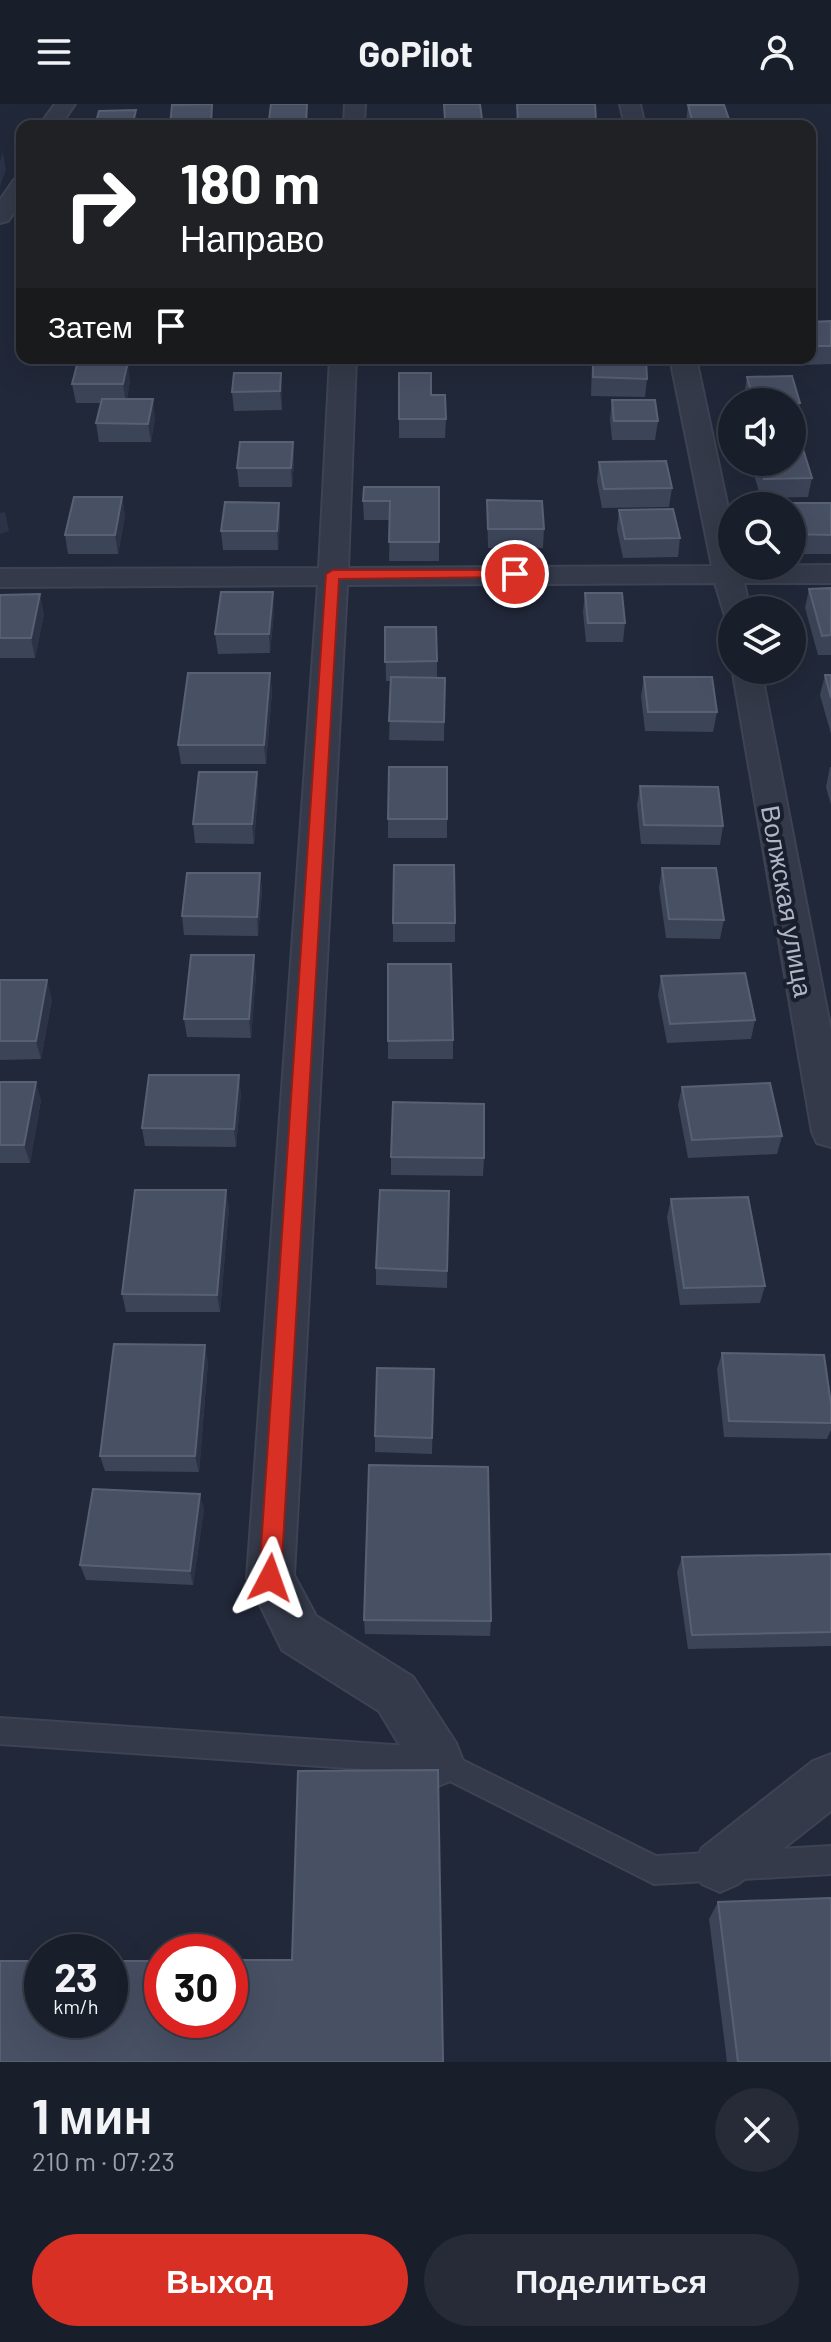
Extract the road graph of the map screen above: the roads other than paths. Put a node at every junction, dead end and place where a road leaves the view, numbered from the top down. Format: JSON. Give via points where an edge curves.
{"nodes":[{"id":1,"x":16,"y":193,"type":"edge"},
{"id":2,"x":0,"y":216,"type":"edge"},
{"id":3,"x":343,"y":364,"type":"edge"},
{"id":4,"x":684,"y":364,"type":"edge"},
{"id":5,"x":718,"y":526,"type":"edge"},
{"id":6,"x":333,"y":574,"type":"junction"},
{"id":7,"x":718,"y":574,"type":"edge"},
{"id":8,"x":806,"y":574,"type":"edge"},
{"id":9,"x":831,"y":574,"type":"edge"},
{"id":10,"x":0,"y":578,"type":"edge"},
{"id":11,"x":749,"y":684,"type":"edge"},
{"id":12,"x":831,"y":1132,"type":"edge"},
{"id":13,"x":0,"y":1731,"type":"edge"},
{"id":14,"x":438,"y":1761,"type":"junction"},
{"id":15,"x":831,"y":1779,"type":"edge"},
{"id":16,"x":831,"y":1860,"type":"edge"},
{"id":17,"x":720,"y":1866,"type":"junction"}],
"edges":[{"from":1,"to":2,"type":"street"},
{"from":3,"to":6,"type":"street"},
{"from":4,"to":5,"type":"street"},
{"from":6,"to":7,"type":"street"},
{"from":6,"to":10,"type":"street"},
{"from":6,"to":14,"type":"street","via":[[270,1578],[299,1633],[396,1694]]},
{"from":8,"to":9,"type":"street"},
{"from":11,"to":12,"type":"street","name":"Волжская улица"},
{"from":13,"to":14,"type":"lane"},
{"from":14,"to":17,"type":"lane","via":[[654,1870]]},
{"from":15,"to":17,"type":"street"},
{"from":16,"to":17,"type":"lane"}]}
